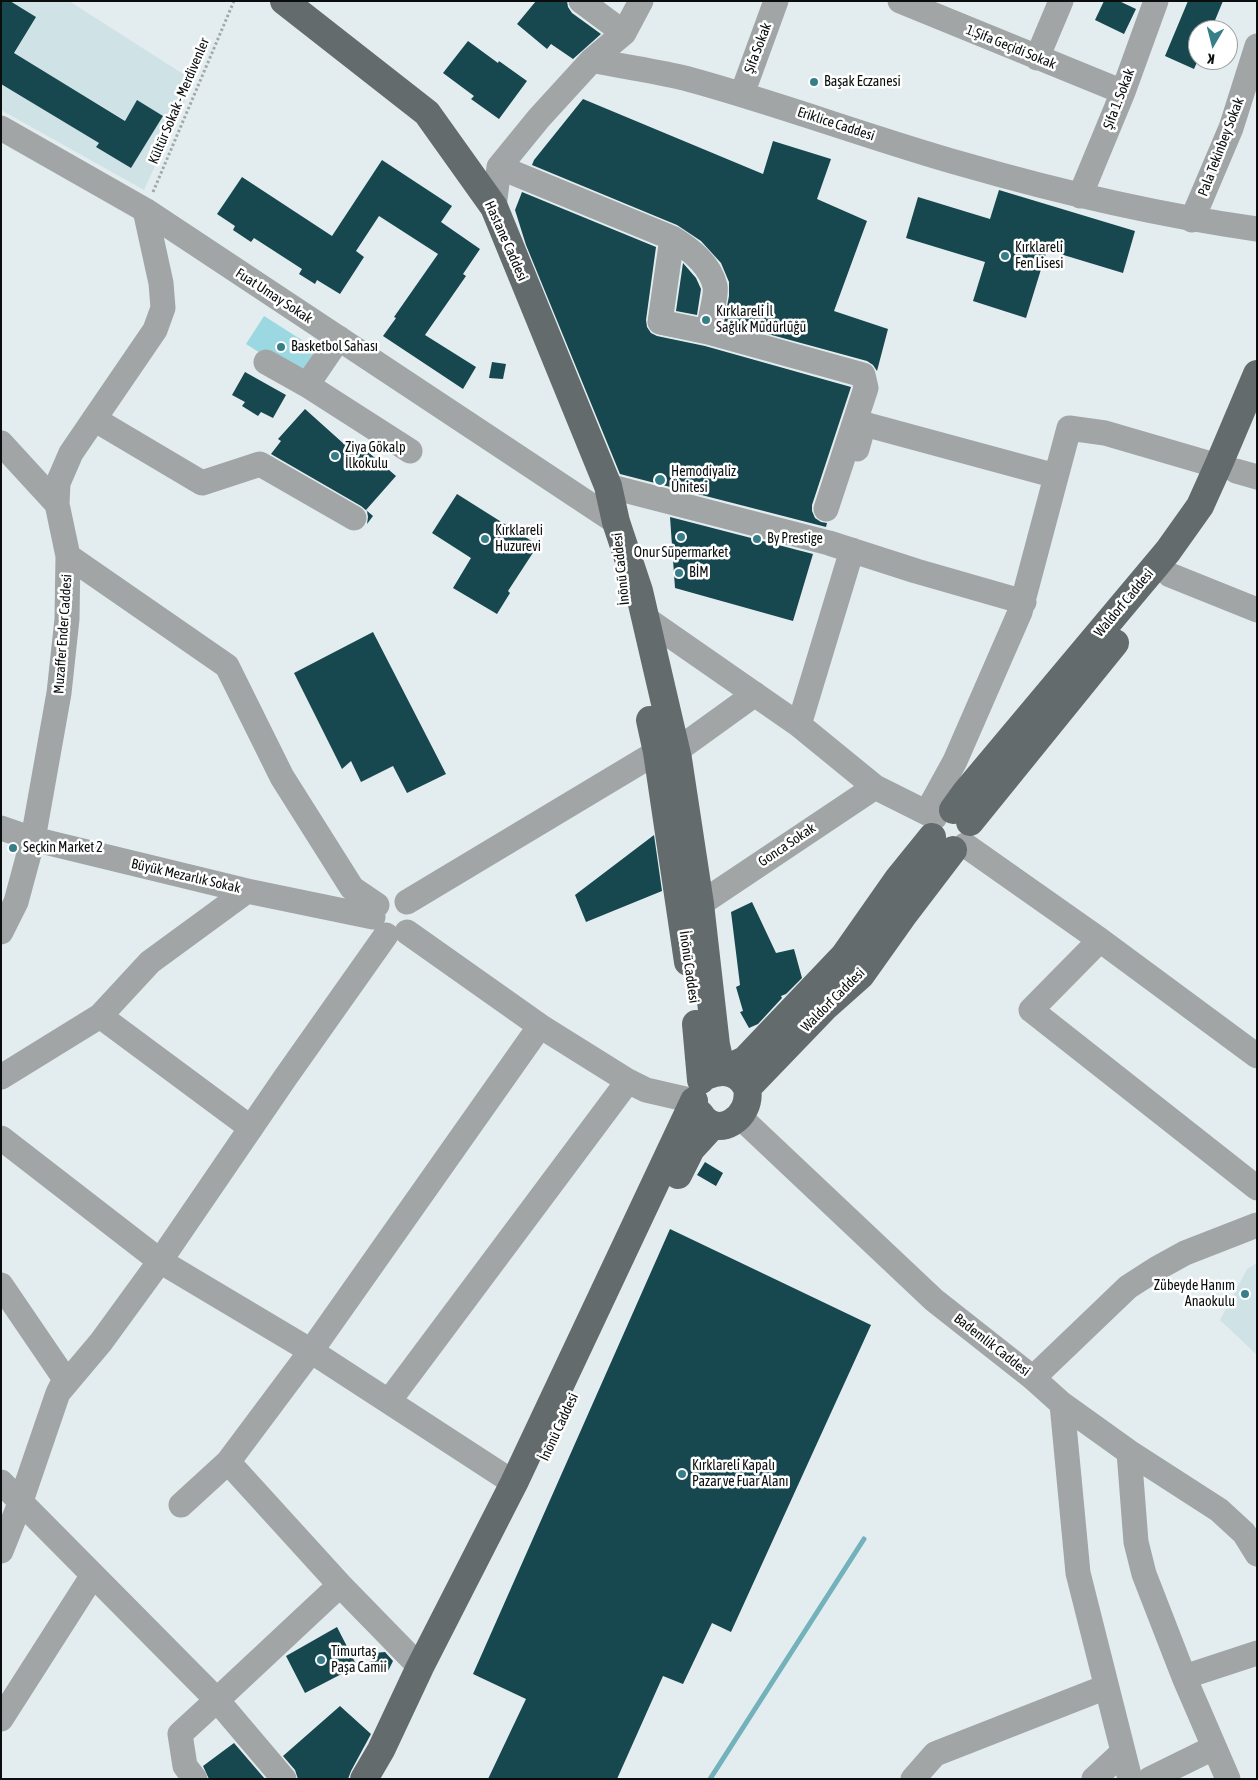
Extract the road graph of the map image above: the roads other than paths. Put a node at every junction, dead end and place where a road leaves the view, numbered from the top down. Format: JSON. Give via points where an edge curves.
{"nodes":[{"id":1,"x":284,"y":1,"type":"edge"},
{"id":2,"x":580,"y":1,"type":"edge"},
{"id":3,"x":641,"y":1,"type":"edge"},
{"id":4,"x":776,"y":1,"type":"edge"},
{"id":5,"x":900,"y":1,"type":"edge"},
{"id":6,"x":1061,"y":1,"type":"edge"},
{"id":7,"x":1156,"y":1,"type":"edge"},
{"id":8,"x":624,"y":33,"type":"junction"},
{"id":9,"x":1257,"y":46,"type":"edge"},
{"id":10,"x":1037,"y":58,"type":"junction"},
{"id":11,"x":592,"y":60,"type":"junction"},
{"id":12,"x":1123,"y":92,"type":"junction"},
{"id":13,"x":742,"y":94,"type":"junction"},
{"id":14,"x":1,"y":128,"type":"edge"},
{"id":15,"x":499,"y":167,"type":"junction"},
{"id":16,"x":1080,"y":196,"type":"junction"},
{"id":17,"x":494,"y":207,"type":"junction"},
{"id":18,"x":145,"y":210,"type":"junction"},
{"id":19,"x":1192,"y":220,"type":"junction"},
{"id":20,"x":1257,"y":229,"type":"edge"},
{"id":21,"x":672,"y":238,"type":"junction"},
{"id":22,"x":708,"y":332,"type":"junction"},
{"id":23,"x":339,"y":338,"type":"junction"},
{"id":24,"x":266,"y":362,"type":"dead end"},
{"id":25,"x":1257,"y":374,"type":"edge"},
{"id":26,"x":307,"y":385,"type":"junction"},
{"id":27,"x":94,"y":419,"type":"junction"},
{"id":28,"x":1257,"y":421,"type":"edge"},
{"id":29,"x":1,"y":444,"type":"edge"},
{"id":30,"x":410,"y":451,"type":"dead end"},
{"id":31,"x":1237,"y":472,"type":"edge"},
{"id":32,"x":1056,"y":476,"type":"junction"},
{"id":33,"x":608,"y":486,"type":"junction"},
{"id":34,"x":57,"y":504,"type":"junction"},
{"id":35,"x":826,"y":509,"type":"dead end"},
{"id":36,"x":354,"y":518,"type":"dead end"},
{"id":37,"x":616,"y":522,"type":"junction"},
{"id":38,"x":840,"y":546,"type":"junction"},
{"id":39,"x":68,"y":556,"type":"junction"},
{"id":40,"x":1170,"y":575,"type":"junction"},
{"id":41,"x":1024,"y":602,"type":"junction"},
{"id":42,"x":1257,"y":610,"type":"edge"},
{"id":43,"x":645,"y":618,"type":"junction"},
{"id":44,"x":755,"y":694,"type":"junction"},
{"id":45,"x":799,"y":725,"type":"junction"},
{"id":46,"x":666,"y":751,"type":"junction"},
{"id":47,"x":875,"y":787,"type":"junction"},
{"id":48,"x":1,"y":828,"type":"edge"},
{"id":49,"x":948,"y":828,"type":"junction"},
{"id":50,"x":33,"y":840,"type":"junction"},
{"id":51,"x":247,"y":891,"type":"junction"},
{"id":52,"x":700,"y":904,"type":"junction"},
{"id":53,"x":386,"y":922,"type":"junction"},
{"id":54,"x":1,"y":932,"type":"edge"},
{"id":55,"x":1100,"y":940,"type":"junction"},
{"id":56,"x":100,"y":1016,"type":"junction"},
{"id":57,"x":540,"y":1026,"type":"junction"},
{"id":58,"x":1257,"y":1056,"type":"edge"},
{"id":59,"x":1,"y":1077,"type":"edge"},
{"id":60,"x":628,"y":1081,"type":"junction"},
{"id":61,"x":706,"y":1084,"type":"junction"},
{"id":62,"x":745,"y":1100,"type":"junction"},
{"id":63,"x":713,"y":1125,"type":"junction"},
{"id":64,"x":252,"y":1128,"type":"junction"},
{"id":65,"x":1,"y":1138,"type":"edge"},
{"id":66,"x":1257,"y":1188,"type":"edge"},
{"id":67,"x":1257,"y":1225,"type":"edge"},
{"id":68,"x":160,"y":1261,"type":"junction"},
{"id":69,"x":1,"y":1284,"type":"edge"},
{"id":70,"x":311,"y":1351,"type":"junction"},
{"id":71,"x":1033,"y":1378,"type":"junction"},
{"id":72,"x":58,"y":1393,"type":"junction"},
{"id":73,"x":390,"y":1401,"type":"junction"},
{"id":74,"x":1062,"y":1404,"type":"junction"},
{"id":75,"x":1129,"y":1452,"type":"junction"},
{"id":76,"x":228,"y":1462,"type":"junction"},
{"id":77,"x":1,"y":1482,"type":"edge"},
{"id":78,"x":514,"y":1483,"type":"junction"},
{"id":79,"x":21,"y":1501,"type":"junction"},
{"id":80,"x":181,"y":1505,"type":"dead end"},
{"id":81,"x":1251,"y":1527,"type":"edge"},
{"id":82,"x":1,"y":1551,"type":"edge"},
{"id":83,"x":1257,"y":1554,"type":"edge"},
{"id":84,"x":93,"y":1575,"type":"junction"},
{"id":85,"x":340,"y":1585,"type":"junction"},
{"id":86,"x":1257,"y":1653,"type":"edge"},
{"id":87,"x":420,"y":1667,"type":"junction"},
{"id":88,"x":1184,"y":1677,"type":"junction"},
{"id":89,"x":1106,"y":1687,"type":"junction"},
{"id":90,"x":218,"y":1700,"type":"junction"},
{"id":91,"x":1,"y":1719,"type":"edge"},
{"id":92,"x":1213,"y":1748,"type":"junction"},
{"id":93,"x":1122,"y":1752,"type":"junction"},
{"id":94,"x":195,"y":1779,"type":"edge"},
{"id":95,"x":284,"y":1779,"type":"edge"},
{"id":96,"x":364,"y":1779,"type":"edge"},
{"id":97,"x":385,"y":1779,"type":"edge"},
{"id":98,"x":914,"y":1779,"type":"edge"},
{"id":99,"x":1094,"y":1779,"type":"edge"},
{"id":100,"x":1130,"y":1779,"type":"edge"},
{"id":101,"x":1150,"y":1779,"type":"edge"},
{"id":102,"x":1228,"y":1779,"type":"edge"}],
"edges":[{"from":1,"to":17,"type":"main road","name":"Hastane Caddesi","via":[[427,113]]},
{"from":2,"to":8,"type":"street"},
{"from":3,"to":8,"type":"street"},
{"from":4,"to":13,"type":"street","name":"Şifa Sokak"},
{"from":5,"to":10,"type":"street","name":"1.Şifa Geçidi Sokak"},
{"from":6,"to":10,"type":"street"},
{"from":7,"to":12,"type":"street","name":"Şifa 1. Sokak"},
{"from":8,"to":11,"type":"street"},
{"from":9,"to":19,"type":"street","name":"Pala Tekinbey Sokak","via":[[1231,128]]},
{"from":10,"to":12,"type":"street","name":"1.Şifa Geçidi Sokak"},
{"from":11,"to":13,"type":"street","name":"Eriklice Caddesi"},
{"from":11,"to":15,"type":"street"},
{"from":12,"to":16,"type":"street","name":"Şifa 1. Sokak"},
{"from":13,"to":16,"type":"street","name":"Eriklice Caddesi","via":[[961,164]]},
{"from":14,"to":18,"type":"street","name":"Fuat Umay Sokak"},
{"from":15,"to":17,"type":"street"},
{"from":15,"to":21,"type":"street"},
{"from":16,"to":19,"type":"street","name":"Eriklice Caddesi"},
{"from":17,"to":33,"type":"main road","name":"Hastane Caddesi"},
{"from":18,"to":23,"type":"street","name":"Fuat Umay Sokak"},
{"from":18,"to":27,"type":"street","name":"Muzaffer Ender Caddesi","via":[[161,283],[163,308],[155,330]]},
{"from":19,"to":20,"type":"street","name":"Eriklice Caddesi"},
{"from":21,"to":22,"type":"street","via":[[706,266],[716,287]]},
{"from":21,"to":22,"type":"street","via":[[660,322]]},
{"from":22,"to":35,"type":"street","via":[[863,375],[866,388]]},
{"from":23,"to":26,"type":"street"},
{"from":23,"to":37,"type":"street","name":"Fuat Umay Sokak"},
{"from":24,"to":26,"type":"street"},
{"from":25,"to":31,"type":"main road","name":"Waldorf Caddesi"},
{"from":26,"to":30,"type":"street"},
{"from":27,"to":34,"type":"street","name":"Muzaffer Ender Caddesi","via":[[71,453],[58,483]]},
{"from":27,"to":36,"type":"street","via":[[202,483],[260,464]]},
{"from":28,"to":31,"type":"main road","name":"Waldorf Caddesi"},
{"from":29,"to":34,"type":"street"},
{"from":31,"to":32,"type":"street","via":[[1105,433],[1069,428]]},
{"from":31,"to":40,"type":"main road","name":"Waldorf Caddesi","via":[[1208,527]]},
{"from":31,"to":49,"type":"main road","name":"Waldorf Caddesi","via":[[1200,506],[1168,551],[966,792]]},
{"from":32,"to":38,"type":"street","via":[[864,424]]},
{"from":32,"to":41,"type":"street"},
{"from":33,"to":37,"type":"main road","name":"Hastane Caddesi"},
{"from":33,"to":38,"type":"street"},
{"from":34,"to":39,"type":"street","name":"Muzaffer Ender Caddesi"},
{"from":37,"to":43,"type":"main road","name":"İnönü Caddesi"},
{"from":37,"to":46,"type":"main road","name":"İnönü Caddesi","via":[[623,598]]},
{"from":38,"to":41,"type":"street"},
{"from":38,"to":45,"type":"street"},
{"from":39,"to":50,"type":"street","name":"Muzaffer Ender Caddesi","via":[[67,619],[59,693]]},
{"from":39,"to":53,"type":"street","via":[[227,666],[287,785],[352,888]]},
{"from":40,"to":42,"type":"street"},
{"from":40,"to":49,"type":"main road","name":"Waldorf Caddesi"},
{"from":41,"to":49,"type":"street","via":[[955,761]]},
{"from":43,"to":44,"type":"street"},
{"from":43,"to":46,"type":"main road","name":"İnönü Caddesi"},
{"from":44,"to":45,"type":"street"},
{"from":44,"to":46,"type":"street"},
{"from":45,"to":47,"type":"street"},
{"from":46,"to":52,"type":"main road","name":"İnönü Caddesi"},
{"from":46,"to":53,"type":"street","via":[[406,902],[388,897]]},
{"from":46,"to":61,"type":"main road","name":"İnönü Caddesi"},
{"from":47,"to":49,"type":"street"},
{"from":47,"to":52,"type":"street","name":"Gonca Sokak"},
{"from":48,"to":50,"type":"street","name":"Büyük Mezarlık Sokak"},
{"from":49,"to":55,"type":"street"},
{"from":49,"to":61,"type":"main road","name":"Waldorf Caddesi","via":[[898,879],[844,956],[745,1060]]},
{"from":49,"to":62,"type":"main road","name":"Waldorf Caddesi","via":[[905,913],[861,975],[825,1007]]},
{"from":50,"to":51,"type":"street","name":"Büyük Mezarlık Sokak"},
{"from":50,"to":54,"type":"street","name":"Muzaffer Ender Caddesi","via":[[16,902]]},
{"from":51,"to":53,"type":"street","name":"Büyük Mezarlık Sokak"},
{"from":51,"to":56,"type":"street","via":[[150,962]]},
{"from":52,"to":61,"type":"main road","name":"İnönü Caddesi","via":[[716,1045]]},
{"from":53,"to":57,"type":"street"},
{"from":53,"to":64,"type":"street"},
{"from":55,"to":58,"type":"street"},
{"from":55,"to":66,"type":"street","via":[[1031,1010]]},
{"from":56,"to":59,"type":"street"},
{"from":56,"to":64,"type":"street"},
{"from":57,"to":60,"type":"street"},
{"from":57,"to":70,"type":"street"},
{"from":60,"to":61,"type":"street","via":[[646,1090]]},
{"from":60,"to":73,"type":"street"},
{"from":61,"to":62,"type":"main road","via":[[736,1075]]},
{"from":61,"to":63,"type":"main road","via":[[695,1106],[702,1118]]},
{"from":61,"to":78,"type":"main road","name":"İnönü Caddesi"},
{"from":62,"to":63,"type":"main road","via":[[729,1124]]},
{"from":62,"to":71,"type":"street","name":"Bademlik Caddesi","via":[[934,1300]]},
{"from":63,"to":97,"type":"main road","name":"İnönü Caddesi","via":[[691,1149],[522,1508]]},
{"from":64,"to":68,"type":"street"},
{"from":65,"to":68,"type":"street"},
{"from":67,"to":71,"type":"street","via":[[1185,1253],[1128,1287]]},
{"from":68,"to":70,"type":"street"},
{"from":68,"to":72,"type":"street","via":[[101,1342]]},
{"from":69,"to":72,"type":"street","via":[[65,1379]]},
{"from":70,"to":73,"type":"street"},
{"from":70,"to":76,"type":"street"},
{"from":71,"to":74,"type":"street","name":"Bademlik Caddesi"},
{"from":72,"to":79,"type":"street"},
{"from":73,"to":78,"type":"street"},
{"from":74,"to":75,"type":"street","name":"Bademlik Caddesi"},
{"from":74,"to":89,"type":"street","via":[[1078,1573]]},
{"from":75,"to":81,"type":"street","name":"Bademlik Caddesi"},
{"from":75,"to":88,"type":"street","via":[[1136,1542],[1144,1574]]},
{"from":76,"to":80,"type":"street"},
{"from":76,"to":85,"type":"street"},
{"from":77,"to":79,"type":"street"},
{"from":78,"to":87,"type":"main road","name":"İnönü Caddesi"},
{"from":79,"to":82,"type":"street"},
{"from":79,"to":84,"type":"street"},
{"from":81,"to":83,"type":"street","name":"Bademlik Caddesi"},
{"from":84,"to":90,"type":"street"},
{"from":84,"to":91,"type":"street"},
{"from":85,"to":87,"type":"street"},
{"from":85,"to":90,"type":"street"},
{"from":86,"to":88,"type":"street"},
{"from":87,"to":96,"type":"main road","name":"İnönü Caddesi"},
{"from":88,"to":92,"type":"street"},
{"from":89,"to":93,"type":"street"},
{"from":89,"to":98,"type":"street","via":[[935,1754]]},
{"from":90,"to":94,"type":"street","via":[[180,1734],[185,1766]]},
{"from":90,"to":95,"type":"street"},
{"from":92,"to":101,"type":"street"},
{"from":92,"to":102,"type":"street"},
{"from":93,"to":99,"type":"street"},
{"from":93,"to":100,"type":"street"}]}
